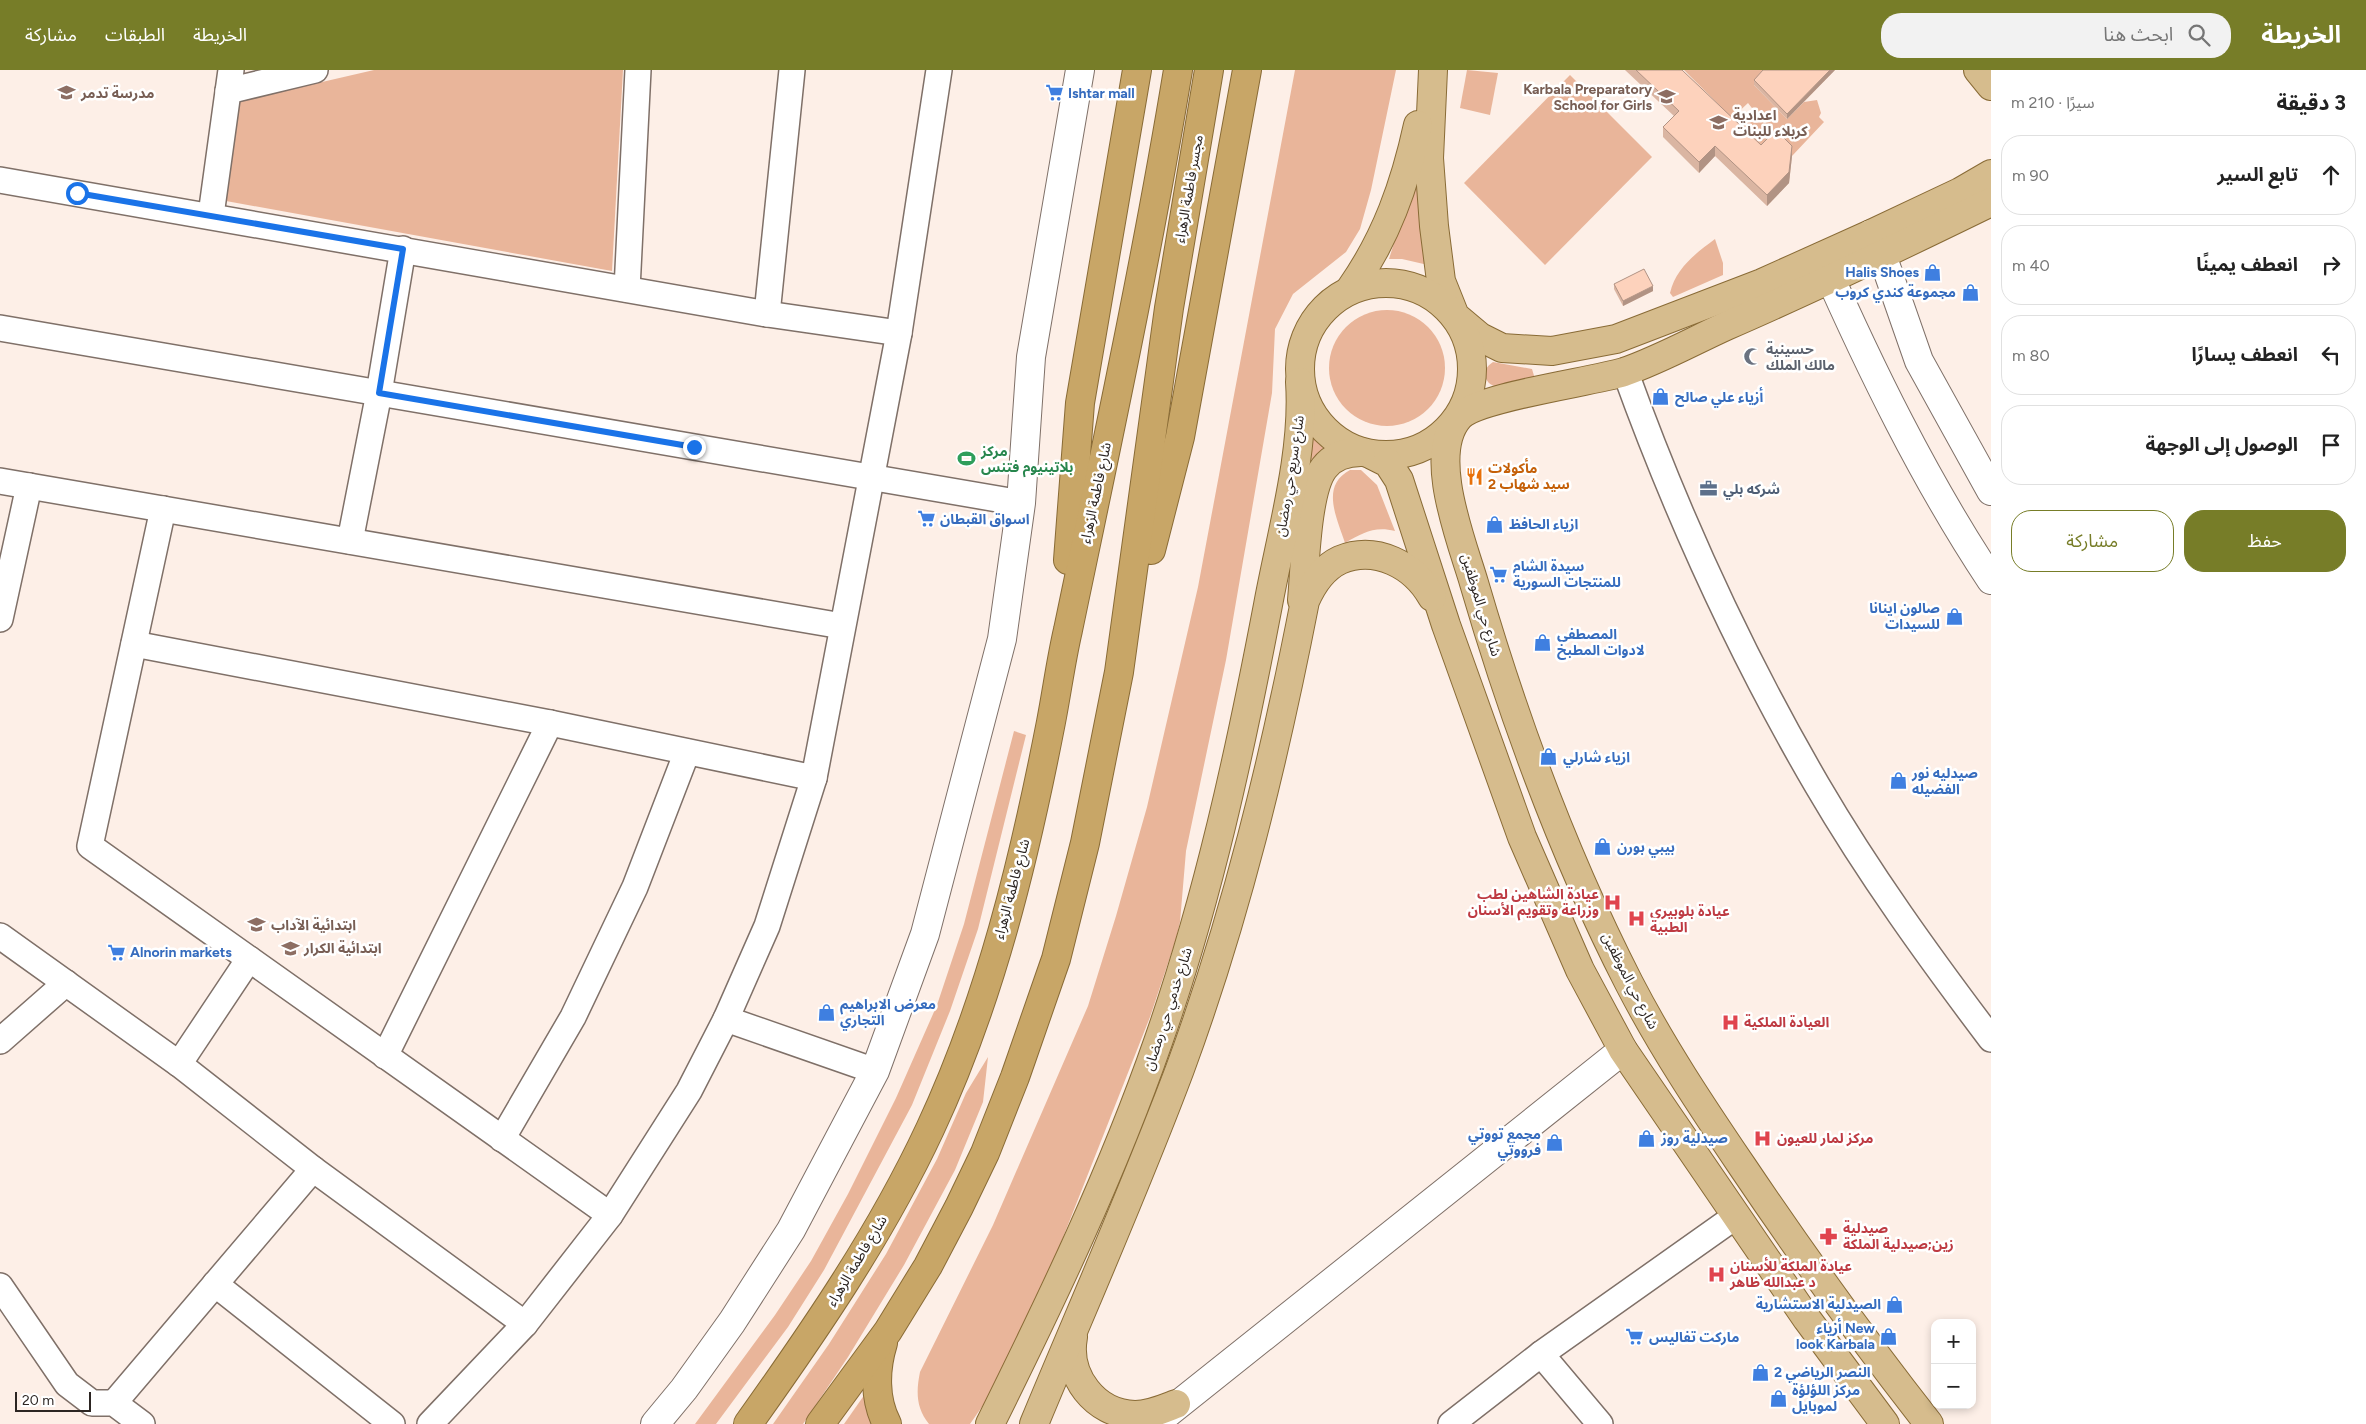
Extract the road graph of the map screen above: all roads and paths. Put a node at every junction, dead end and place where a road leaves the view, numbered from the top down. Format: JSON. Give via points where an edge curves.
{"nodes":[{"id":1,"x":315,"y":70,"type":"edge"},
{"id":2,"x":638,"y":70,"type":"edge"},
{"id":3,"x":792,"y":70,"type":"edge"},
{"id":4,"x":939,"y":70,"type":"edge"},
{"id":5,"x":1080,"y":70,"type":"edge"},
{"id":6,"x":1137,"y":70,"type":"edge"},
{"id":7,"x":1178,"y":70,"type":"edge"},
{"id":8,"x":1209,"y":70,"type":"edge"},
{"id":9,"x":1247,"y":70,"type":"edge"},
{"id":10,"x":1432,"y":70,"type":"edge"},
{"id":11,"x":1978,"y":70,"type":"edge"},
{"id":12,"x":230,"y":80,"type":"edge"},
{"id":13,"x":1991,"y":86,"type":"edge"},
{"id":14,"x":1991,"y":174,"type":"edge"},
{"id":15,"x":0,"y":180,"type":"edge"},
{"id":16,"x":1991,"y":202,"type":"edge"},
{"id":17,"x":211,"y":215,"type":"junction"},
{"id":18,"x":1877,"y":245,"type":"junction"},
{"id":19,"x":403,"y":249,"type":"junction"},
{"id":20,"x":1826,"y":267,"type":"junction"},
{"id":21,"x":1351,"y":288,"type":"junction"},
{"id":22,"x":627,"y":289,"type":"junction"},
{"id":23,"x":767,"y":314,"type":"junction"},
{"id":24,"x":1455,"y":316,"type":"junction"},
{"id":25,"x":0,"y":328,"type":"edge"},
{"id":26,"x":899,"y":333,"type":"junction"},
{"id":27,"x":1625,"y":372,"type":"junction"},
{"id":28,"x":1300,"y":382,"type":"junction"},
{"id":29,"x":379,"y":393,"type":"junction"},
{"id":30,"x":1456,"y":421,"type":"junction"},
{"id":31,"x":1367,"y":453,"type":"junction"},
{"id":32,"x":872,"y":477,"type":"junction"},
{"id":33,"x":0,"y":481,"type":"edge"},
{"id":34,"x":29,"y":486,"type":"junction"},
{"id":35,"x":1991,"y":491,"type":"edge"},
{"id":36,"x":1021,"y":503,"type":"junction"},
{"id":37,"x":163,"y":509,"type":"junction"},
{"id":38,"x":350,"y":541,"type":"junction"},
{"id":39,"x":1274,"y":569,"type":"joint"},
{"id":40,"x":1991,"y":580,"type":"edge"},
{"id":41,"x":0,"y":619,"type":"edge"},
{"id":42,"x":1446,"y":625,"type":"junction"},
{"id":43,"x":842,"y":626,"type":"junction"},
{"id":44,"x":1300,"y":629,"type":"junction"},
{"id":45,"x":134,"y":644,"type":"junction"},
{"id":46,"x":1062,"y":656,"type":"junction"},
{"id":47,"x":1119,"y":672,"type":"junction"},
{"id":48,"x":550,"y":723,"type":"junction"},
{"id":49,"x":687,"y":752,"type":"junction"},
{"id":50,"x":814,"y":778,"type":"junction"},
{"id":51,"x":0,"y":936,"type":"edge"},
{"id":52,"x":249,"y":959,"type":"junction"},
{"id":53,"x":66,"y":983,"type":"junction"},
{"id":54,"x":726,"y":1019,"type":"junction"},
{"id":55,"x":1991,"y":1039,"type":"edge"},
{"id":56,"x":0,"y":1041,"type":"edge"},
{"id":57,"x":1623,"y":1050,"type":"junction"},
{"id":58,"x":385,"y":1056,"type":"junction"},
{"id":59,"x":179,"y":1064,"type":"junction"},
{"id":60,"x":875,"y":1071,"type":"junction"},
{"id":61,"x":502,"y":1139,"type":"junction"},
{"id":62,"x":313,"y":1168,"type":"junction"},
{"id":63,"x":610,"y":1215,"type":"junction"},
{"id":64,"x":1736,"y":1216,"type":"junction"},
{"id":65,"x":215,"y":1284,"type":"junction"},
{"id":66,"x":0,"y":1286,"type":"edge"},
{"id":67,"x":1076,"y":1322,"type":"junction"},
{"id":68,"x":525,"y":1324,"type":"junction"},
{"id":69,"x":888,"y":1331,"type":"junction"},
{"id":70,"x":1541,"y":1354,"type":"junction"},
{"id":71,"x":114,"y":1403,"type":"junction"},
{"id":72,"x":1176,"y":1404,"type":"junction"},
{"id":73,"x":142,"y":1424,"type":"edge"},
{"id":74,"x":392,"y":1424,"type":"edge"},
{"id":75,"x":430,"y":1424,"type":"edge"},
{"id":76,"x":655,"y":1424,"type":"edge"},
{"id":77,"x":748,"y":1424,"type":"edge"},
{"id":78,"x":820,"y":1424,"type":"edge"},
{"id":79,"x":887,"y":1424,"type":"edge"},
{"id":80,"x":990,"y":1424,"type":"edge"},
{"id":81,"x":1034,"y":1424,"type":"edge"},
{"id":82,"x":1146,"y":1424,"type":"edge"},
{"id":83,"x":1154,"y":1424,"type":"edge"},
{"id":84,"x":1451,"y":1424,"type":"edge"},
{"id":85,"x":1600,"y":1424,"type":"edge"},
{"id":86,"x":1885,"y":1424,"type":"edge"},
{"id":87,"x":1930,"y":1424,"type":"edge"}],
"edges":[{"from":1,"to":12,"type":"street"},
{"from":2,"to":22,"type":"street"},
{"from":3,"to":23,"type":"street"},
{"from":4,"to":26,"type":"street"},
{"from":5,"to":36,"type":"main road","via":[[1031,356]]},
{"from":6,"to":46,"type":"highway","via":[[1080,403]]},
{"from":7,"to":46,"type":"highway","name":"شارع فاطمة الزهراء","via":[[1137,301]]},
{"from":8,"to":47,"type":"highway","name":"مجسر فاطمة الزهراء","via":[[1169,308]]},
{"from":9,"to":47,"type":"highway","via":[[1180,437]]},
{"from":10,"to":21,"type":"main road","via":[[1396,205],[1377,248]]},
{"from":10,"to":24,"type":"main road","via":[[1429,158],[1434,226],[1441,281]]},
{"from":11,"to":13,"type":"main road"},
{"from":12,"to":17,"type":"street"},
{"from":14,"to":18,"type":"main road"},
{"from":15,"to":17,"type":"street"},
{"from":16,"to":18,"type":"main road"},
{"from":17,"to":19,"type":"street"},
{"from":18,"to":20,"type":"main road"},
{"from":18,"to":35,"type":"main road","via":[[1919,361]]},
{"from":19,"to":22,"type":"street"},
{"from":19,"to":29,"type":"street"},
{"from":20,"to":24,"type":"main road","via":[[1703,306],[1616,339],[1552,351],[1502,348],[1480,337]]},
{"from":20,"to":27,"type":"main road"},
{"from":20,"to":40,"type":"main road","via":[[1897,418]]},
{"from":21,"to":24,"type":"main road","via":[[1379,281],[1408,284],[1434,296]]},
{"from":21,"to":28,"type":"main road","via":[[1327,304],[1310,326],[1300,354]]},
{"from":22,"to":23,"type":"street"},
{"from":23,"to":26,"type":"street"},
{"from":24,"to":30,"type":"main road","via":[[1468,340],[1473,368],[1469,396]]},
{"from":25,"to":29,"type":"street"},
{"from":26,"to":32,"type":"street"},
{"from":27,"to":30,"type":"main road","via":[[1474,408]]},
{"from":27,"to":55,"type":"street","via":[[1651,443],[1711,584],[1780,720],[1858,852]]},
{"from":28,"to":31,"type":"main road","via":[[1308,405],[1321,426],[1339,442]]},
{"from":28,"to":39,"type":"main road","name":"شارع سريع حي رمضان","via":[[1299,436]]},
{"from":29,"to":32,"type":"street"},
{"from":29,"to":38,"type":"street"},
{"from":30,"to":31,"type":"main road","via":[[1439,438],[1419,449],[1396,455]]},
{"from":30,"to":87,"type":"main road","name":"شارع حي الموظفين","via":[[1446,454],[1445,477],[1466,556],[1508,694],[1535,768],[1606,936],[1655,1031],[1711,1120],[1822,1283]]},
{"from":31,"to":42,"type":"main road","via":[[1388,463],[1399,480]]},
{"from":31,"to":44,"type":"main road","via":[[1346,453],[1335,458],[1320,473],[1311,510]]},
{"from":32,"to":36,"type":"street"},
{"from":32,"to":43,"type":"street"},
{"from":33,"to":34,"type":"street"},
{"from":34,"to":37,"type":"street"},
{"from":34,"to":41,"type":"street"},
{"from":36,"to":60,"type":"main road","via":[[1002,639],[925,934]]},
{"from":37,"to":38,"type":"street"},
{"from":37,"to":45,"type":"street"},
{"from":38,"to":43,"type":"street"},
{"from":39,"to":80,"type":"main road","name":"شارع خدمي حي رمضان","via":[[1220,834],[1159,1042],[1081,1234]]},
{"from":42,"to":44,"type":"main road","via":[[1425,584],[1412,570],[1376,556],[1358,556],[1339,560],[1313,584],[1305,601]]},
{"from":42,"to":57,"type":"main road","via":[[1522,837],[1580,970]]},
{"from":43,"to":50,"type":"street"},
{"from":44,"to":67,"type":"main road","via":[[1261,807],[1210,981],[1148,1152]]},
{"from":45,"to":48,"type":"street"},
{"from":45,"to":52,"type":"street","via":[[90,846]]},
{"from":46,"to":77,"type":"highway","name":"شارع فاطمة الزهراء","via":[[1010,902],[957,1063],[930,1129],[858,1262],[829,1310]]},
{"from":47,"to":69,"type":"highway","via":[[1085,843],[1042,1002],[985,1153],[928,1266]]},
{"from":48,"to":49,"type":"street"},
{"from":48,"to":58,"type":"street"},
{"from":49,"to":50,"type":"street"},
{"from":49,"to":61,"type":"street","via":[[615,930],[573,1017]]},
{"from":50,"to":54,"type":"street","via":[[768,926]]},
{"from":51,"to":53,"type":"street"},
{"from":52,"to":58,"type":"street"},
{"from":52,"to":59,"type":"street"},
{"from":53,"to":56,"type":"street"},
{"from":53,"to":59,"type":"street"},
{"from":54,"to":60,"type":"street"},
{"from":54,"to":63,"type":"street","via":[[689,1091]]},
{"from":57,"to":64,"type":"main road"},
{"from":57,"to":72,"type":"main road"},
{"from":58,"to":61,"type":"street"},
{"from":59,"to":62,"type":"street"},
{"from":60,"to":76,"type":"main road","via":[[762,1278],[684,1390]]},
{"from":61,"to":63,"type":"street"},
{"from":62,"to":65,"type":"street"},
{"from":62,"to":68,"type":"street"},
{"from":63,"to":68,"type":"street"},
{"from":64,"to":70,"type":"street"},
{"from":64,"to":86,"type":"main road"},
{"from":65,"to":71,"type":"street"},
{"from":65,"to":74,"type":"street"},
{"from":66,"to":71,"type":"street","via":[[67,1384],[92,1403]]},
{"from":67,"to":72,"type":"main road","via":[[1073,1362],[1080,1382],[1094,1399],[1112,1410],[1133,1415],[1155,1412]]},
{"from":67,"to":81,"type":"main road"},
{"from":68,"to":75,"type":"street"},
{"from":69,"to":78,"type":"highway"},
{"from":69,"to":79,"type":"highway","via":[[879,1356],[877,1382]]},
{"from":70,"to":84,"type":"street"},
{"from":70,"to":85,"type":"street"},
{"from":71,"to":73,"type":"street"},
{"from":72,"to":82,"type":"main road"},
{"from":72,"to":83,"type":"main road"}]}
